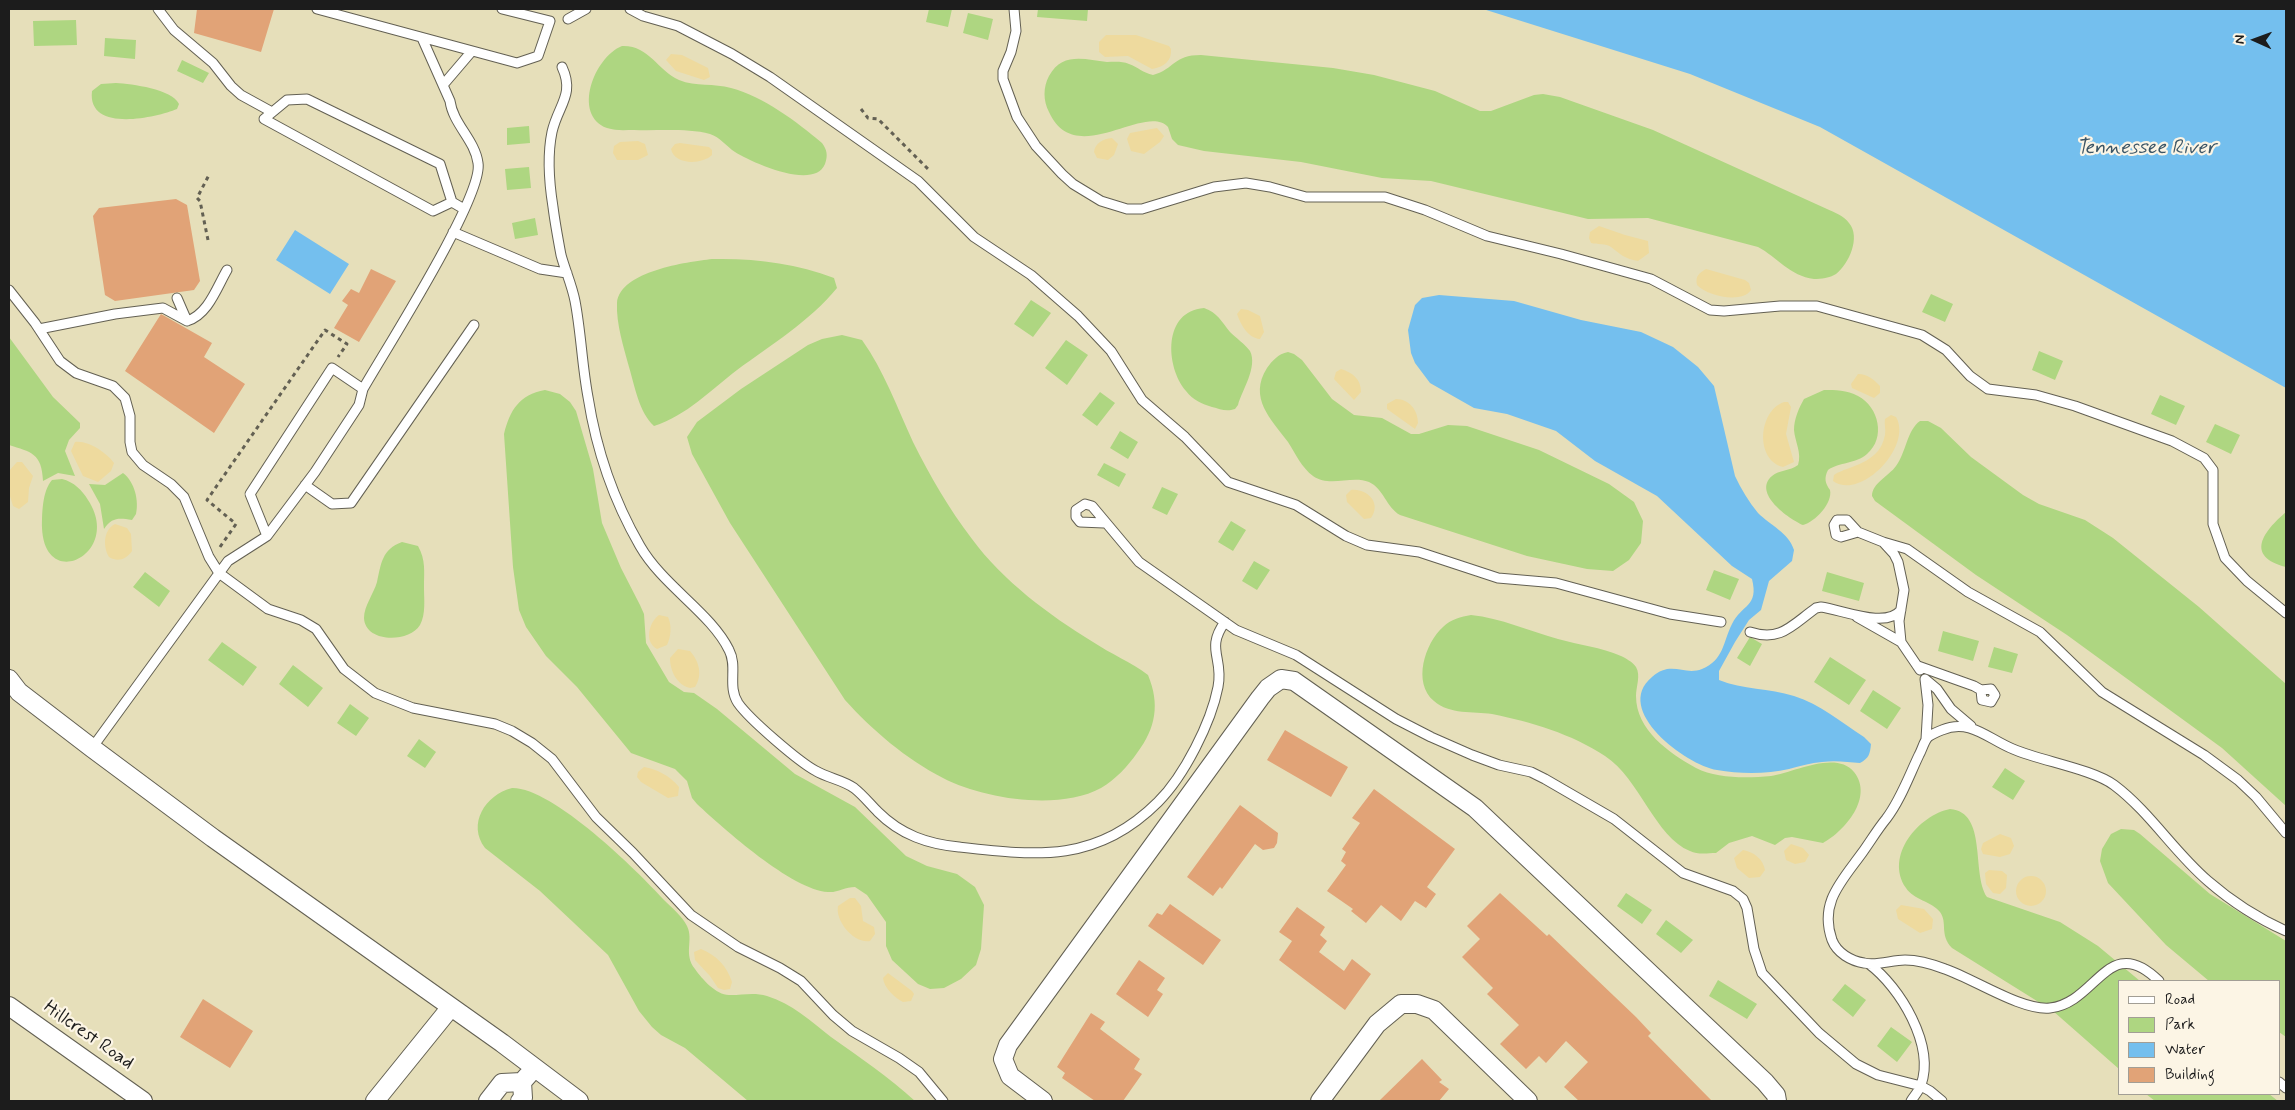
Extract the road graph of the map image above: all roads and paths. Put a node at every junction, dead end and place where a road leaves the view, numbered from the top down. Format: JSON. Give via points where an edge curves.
{"nodes":[{"id":1,"x":158,"y":9,"type":"edge"},
{"id":2,"x":317,"y":9,"type":"edge"},
{"id":3,"x":502,"y":9,"type":"edge"},
{"id":4,"x":586,"y":9,"type":"edge"},
{"id":5,"x":630,"y":9,"type":"edge"},
{"id":6,"x":1014,"y":9,"type":"edge"},
{"id":7,"x":333,"y":11,"type":"edge"},
{"id":8,"x":568,"y":19,"type":"dead end"},
{"id":9,"x":422,"y":38,"type":"junction"},
{"id":10,"x":472,"y":51,"type":"junction"},
{"id":11,"x":562,"y":66,"type":"dead end"},
{"id":12,"x":443,"y":85,"type":"junction"},
{"id":13,"x":861,"y":109,"type":"dead end"},
{"id":14,"x":272,"y":112,"type":"junction"},
{"id":15,"x":878,"y":119,"type":"dead end"},
{"id":16,"x":209,"y":175,"type":"dead end"},
{"id":17,"x":452,"y":202,"type":"junction"},
{"id":18,"x":464,"y":209,"type":"junction"},
{"id":19,"x":454,"y":232,"type":"junction"},
{"id":20,"x":208,"y":240,"type":"dead end"},
{"id":21,"x":227,"y":270,"type":"dead end"},
{"id":22,"x":567,"y":273,"type":"junction"},
{"id":23,"x":9,"y":290,"type":"edge"},
{"id":24,"x":176,"y":298,"type":"dead end"},
{"id":25,"x":187,"y":321,"type":"junction"},
{"id":26,"x":474,"y":325,"type":"dead end"},
{"id":27,"x":39,"y":328,"type":"junction"},
{"id":28,"x":332,"y":368,"type":"junction"},
{"id":29,"x":363,"y":390,"type":"junction"},
{"id":30,"x":305,"y":485,"type":"junction"},
{"id":31,"x":1104,"y":523,"type":"dead end"},
{"id":32,"x":1858,"y":532,"type":"dead end"},
{"id":33,"x":267,"y":536,"type":"junction"},
{"id":34,"x":1883,"y":542,"type":"junction"},
{"id":35,"x":209,"y":557,"type":"junction"},
{"id":36,"x":219,"y":573,"type":"junction"},
{"id":37,"x":1902,"y":610,"type":"junction"},
{"id":38,"x":1851,"y":613,"type":"junction"},
{"id":39,"x":2286,"y":613,"type":"edge"},
{"id":40,"x":1225,"y":622,"type":"junction"},
{"id":41,"x":1721,"y":622,"type":"dead end"},
{"id":42,"x":1750,"y":632,"type":"dead end"},
{"id":43,"x":1901,"y":642,"type":"junction"},
{"id":44,"x":1918,"y":666,"type":"junction"},
{"id":45,"x":9,"y":679,"type":"edge"},
{"id":46,"x":1925,"y":679,"type":"junction"},
{"id":47,"x":1981,"y":690,"type":"dead end"},
{"id":48,"x":1971,"y":726,"type":"junction"},
{"id":49,"x":1926,"y":739,"type":"junction"},
{"id":50,"x":92,"y":748,"type":"junction"},
{"id":51,"x":2286,"y":833,"type":"edge"},
{"id":52,"x":2286,"y":931,"type":"edge"},
{"id":53,"x":1890,"y":961,"type":"junction"},
{"id":54,"x":1869,"y":964,"type":"junction"},
{"id":55,"x":1881,"y":973,"type":"junction"},
{"id":56,"x":2158,"y":980,"type":"edge"},
{"id":57,"x":9,"y":1006,"type":"edge"},
{"id":58,"x":451,"y":1007,"type":"junction"},
{"id":59,"x":534,"y":1068,"type":"junction"},
{"id":60,"x":522,"y":1082,"type":"junction"},
{"id":61,"x":1921,"y":1086,"type":"junction"},
{"id":62,"x":143,"y":1101,"type":"edge"},
{"id":63,"x":375,"y":1101,"type":"edge"},
{"id":64,"x":488,"y":1101,"type":"edge"},
{"id":65,"x":520,"y":1101,"type":"edge"},
{"id":66,"x":579,"y":1101,"type":"edge"},
{"id":67,"x":943,"y":1101,"type":"edge"},
{"id":68,"x":1043,"y":1101,"type":"edge"},
{"id":69,"x":1320,"y":1101,"type":"edge"},
{"id":70,"x":1528,"y":1101,"type":"edge"},
{"id":71,"x":1777,"y":1101,"type":"edge"},
{"id":72,"x":1911,"y":1101,"type":"edge"},
{"id":73,"x":1942,"y":1101,"type":"edge"}],
"edges":[{"from":1,"to":14,"type":"lane","via":[[174,30],[213,63],[231,86]]},
{"from":2,"to":7,"type":"lane"},
{"from":3,"to":10,"type":"lane","via":[[550,21],[538,56],[517,62]]},
{"from":4,"to":8,"type":"lane"},
{"from":5,"to":41,"type":"lane","via":[[678,26],[732,54],[918,181],[974,237],[1032,274],[1078,316],[1111,351],[1142,400],[1185,437],[1228,482],[1296,504],[1346,536],[1367,545],[1418,552],[1498,578],[1556,583],[1670,614]]},
{"from":6,"to":39,"type":"lane","via":[[1016,31],[1003,79],[1017,117],[1036,146],[1062,174],[1101,202],[1127,209],[1142,209],[1214,187],[1246,183],[1270,186],[1306,197],[1385,198],[1425,210],[1487,236],[1651,279],[1710,310],[1817,306],[1922,335],[1946,350],[1970,376],[1988,389],[2036,395],[2075,406],[2165,439],[2204,458],[2213,470],[2213,524],[2225,558]]},
{"from":7,"to":9,"type":"lane"},
{"from":9,"to":10,"type":"lane"},
{"from":9,"to":12,"type":"lane"},
{"from":10,"to":12,"type":"lane"},
{"from":11,"to":22,"type":"lane","via":[[568,79],[568,91],[552,133],[549,166],[554,214]]},
{"from":12,"to":18,"type":"lane","via":[[451,110],[479,163],[478,176]]},
{"from":13,"to":15,"type":"path","via":[[868,118]]},
{"from":14,"to":17,"type":"lane","via":[[264,119],[433,211]]},
{"from":14,"to":17,"type":"lane","via":[[287,100],[307,99],[440,164]]},
{"from":16,"to":20,"type":"path","via":[[196,198],[200,201]]},
{"from":17,"to":18,"type":"lane"},
{"from":18,"to":19,"type":"lane"},
{"from":19,"to":22,"type":"lane","via":[[540,269]]},
{"from":19,"to":29,"type":"lane"},
{"from":21,"to":25,"type":"lane","via":[[206,307],[197,318]]},
{"from":22,"to":40,"type":"lane","via":[[576,304],[588,401],[598,446],[640,547],[661,575],[710,624],[729,649],[733,660],[732,689],[740,706],[808,766],[850,786],[890,823],[909,835],[951,846],[1059,853],[1085,848],[1127,827],[1162,798],[1196,745],[1219,684],[1214,646],[1216,635]]},
{"from":23,"to":27,"type":"lane"},
{"from":24,"to":25,"type":"lane"},
{"from":25,"to":27,"type":"lane","via":[[163,308]]},
{"from":26,"to":30,"type":"lane","via":[[350,503],[332,504]]},
{"from":27,"to":35,"type":"lane","via":[[68,368],[105,382],[125,398],[130,416],[132,452],[143,465],[184,497]]},
{"from":28,"to":29,"type":"lane"},
{"from":28,"to":33,"type":"lane","via":[[250,494]]},
{"from":28,"to":35,"type":"path","via":[[347,344],[325,330],[207,500],[236,524],[219,549]]},
{"from":29,"to":30,"type":"lane","via":[[360,405]]},
{"from":30,"to":33,"type":"lane"},
{"from":31,"to":40,"type":"lane","via":[[1139,562]]},
{"from":32,"to":34,"type":"lane"},
{"from":33,"to":36,"type":"lane","via":[[228,561]]},
{"from":34,"to":37,"type":"lane","via":[[1894,554],[1901,570]]},
{"from":34,"to":51,"type":"lane","via":[[1907,549],[1968,592],[2040,632],[2102,692],[2204,755],[2238,780]]},
{"from":35,"to":36,"type":"lane"},
{"from":36,"to":50,"type":"lane"},
{"from":36,"to":67,"type":"lane","via":[[268,609],[294,617],[316,629],[344,669],[375,693],[413,708],[495,724],[532,743],[552,759],[596,817],[691,915],[738,947],[801,981],[852,1031],[919,1072]]},
{"from":37,"to":38,"type":"lane","via":[[1888,619]]},
{"from":37,"to":43,"type":"lane","via":[[1899,621]]},
{"from":38,"to":42,"type":"lane","via":[[1816,608],[1784,633],[1772,636]]},
{"from":38,"to":43,"type":"lane"},
{"from":40,"to":61,"type":"lane","via":[[1249,636],[1296,655],[1415,730],[1472,756],[1531,772],[1552,782],[1614,819],[1683,873],[1733,891],[1743,899],[1747,908],[1758,964],[1770,982],[1825,1038],[1856,1064],[1878,1075]]},
{"from":43,"to":44,"type":"lane"},
{"from":44,"to":46,"type":"lane"},
{"from":44,"to":47,"type":"lane"},
{"from":45,"to":50,"type":"street","via":[[19,692]]},
{"from":46,"to":48,"type":"lane"},
{"from":46,"to":49,"type":"lane","via":[[1928,705]]},
{"from":48,"to":49,"type":"lane","via":[[1948,727]]},
{"from":48,"to":52,"type":"lane","via":[[2022,753],[2091,774],[2112,784],[2207,880]]},
{"from":49,"to":54,"type":"lane","via":[[1888,817],[1834,892],[1829,906],[1826,919],[1834,945],[1850,960]]},
{"from":50,"to":58,"type":"street"},
{"from":53,"to":54,"type":"lane"},
{"from":53,"to":55,"type":"lane"},
{"from":53,"to":56,"type":"lane","via":[[1916,960],[1972,980],[2021,1003],[2042,1008],[2064,1004],[2121,964],[2138,964]]},
{"from":54,"to":55,"type":"lane"},
{"from":55,"to":61,"type":"lane","via":[[1922,1040]]},
{"from":57,"to":62,"type":"street","name":"Hillcrest Road"},
{"from":58,"to":59,"type":"street"},
{"from":58,"to":63,"type":"street"},
{"from":59,"to":60,"type":"street"},
{"from":59,"to":66,"type":"street"},
{"from":60,"to":64,"type":"street","via":[[502,1083]]},
{"from":60,"to":65,"type":"street","via":[[523,1098]]},
{"from":61,"to":72,"type":"lane"},
{"from":61,"to":73,"type":"lane"},
{"from":68,"to":71,"type":"street","via":[[1005,1067],[1004,1052],[1260,698],[1281,679],[1294,681],[1475,808],[1765,1082]]},
{"from":69,"to":70,"type":"street","via":[[1377,1024],[1401,1004],[1417,1004],[1434,1010]]}]}
